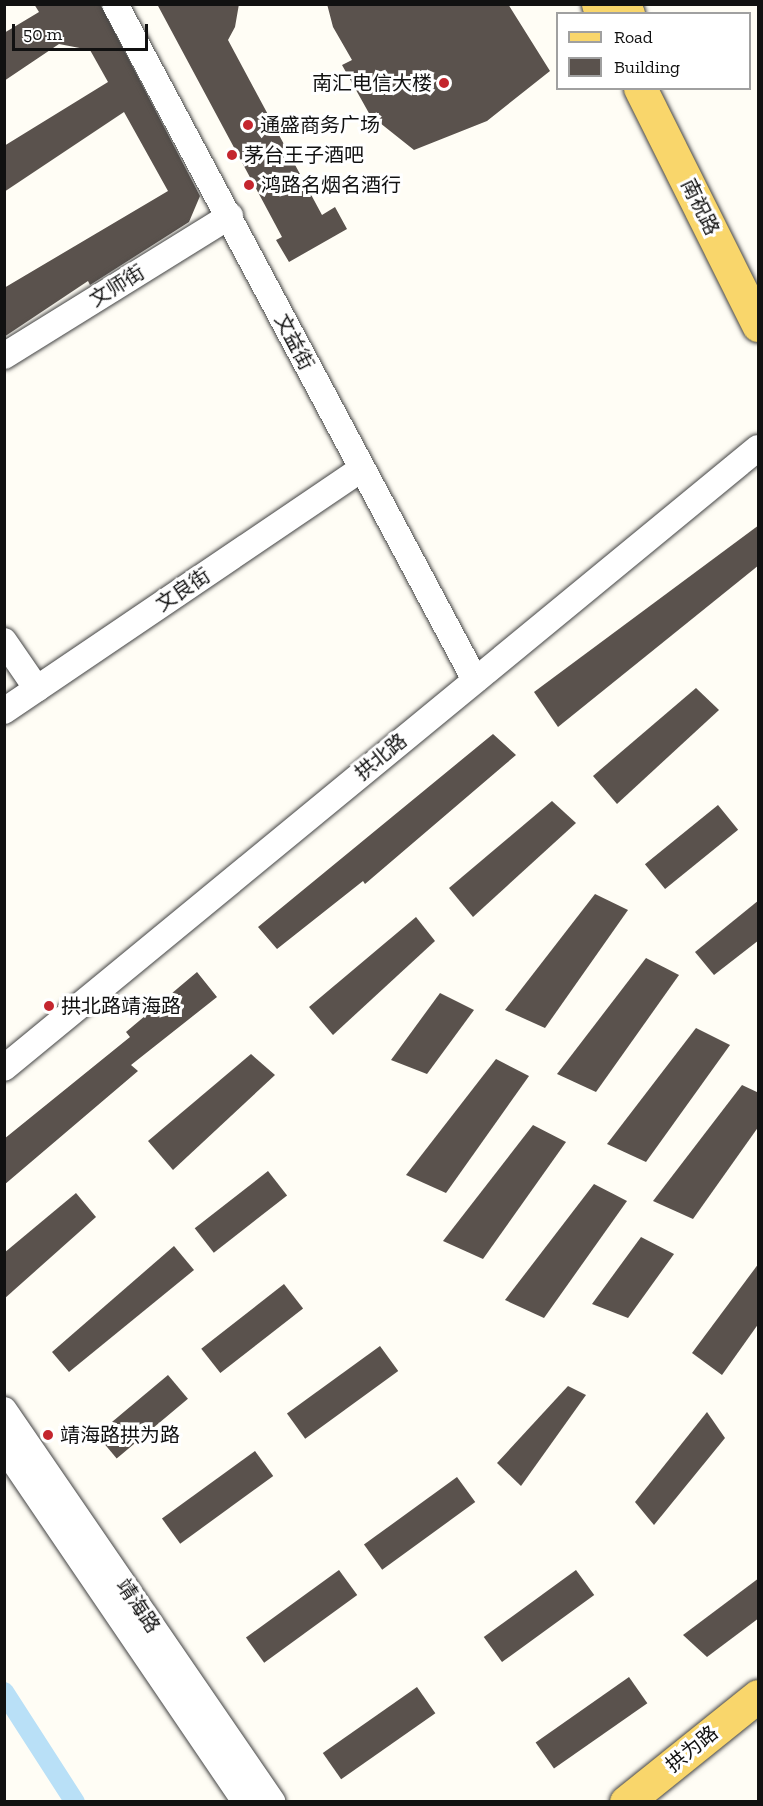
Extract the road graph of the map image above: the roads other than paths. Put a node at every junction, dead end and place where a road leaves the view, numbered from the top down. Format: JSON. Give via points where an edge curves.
{"nodes":[{"id":1,"x":115,"y":4,"type":"edge"},
{"id":2,"x":641,"y":90,"type":"edge"},
{"id":3,"x":667,"y":90,"type":"edge"},
{"id":4,"x":230,"y":216,"type":"junction"},
{"id":5,"x":759,"y":276,"type":"edge"},
{"id":6,"x":759,"y":325,"type":"edge"},
{"id":7,"x":4,"y":356,"type":"edge"},
{"id":8,"x":759,"y":448,"type":"edge"},
{"id":9,"x":362,"y":469,"type":"junction"},
{"id":10,"x":4,"y":641,"type":"edge"},
{"id":11,"x":475,"y":680,"type":"junction"},
{"id":12,"x":37,"y":689,"type":"junction"},
{"id":13,"x":4,"y":711,"type":"edge"},
{"id":14,"x":4,"y":1068,"type":"edge"},
{"id":15,"x":4,"y":1410,"type":"edge"},
{"id":16,"x":4,"y":1447,"type":"edge"},
{"id":17,"x":759,"y":1696,"type":"edge"},
{"id":18,"x":245,"y":1802,"type":"edge"},
{"id":19,"x":272,"y":1802,"type":"edge"},
{"id":20,"x":626,"y":1802,"type":"edge"}],
"edges":[{"from":1,"to":4,"type":"street","name":"文益街"},
{"from":2,"to":6,"type":"main road","name":"南祝路"},
{"from":3,"to":5,"type":"main road","name":"南祝路"},
{"from":4,"to":7,"type":"street","name":"文师街"},
{"from":4,"to":9,"type":"street","name":"文益街"},
{"from":8,"to":11,"type":"street","name":"拱北路"},
{"from":9,"to":11,"type":"street","name":"文益街"},
{"from":9,"to":12,"type":"street","name":"文良街"},
{"from":10,"to":12,"type":"street"},
{"from":11,"to":14,"type":"street","name":"拱北路"},
{"from":12,"to":13,"type":"street","name":"文良街"},
{"from":15,"to":19,"type":"street","name":"靖海路"},
{"from":16,"to":18,"type":"street","name":"靖海路"},
{"from":17,"to":20,"type":"main road","name":"拱为路"}]}
